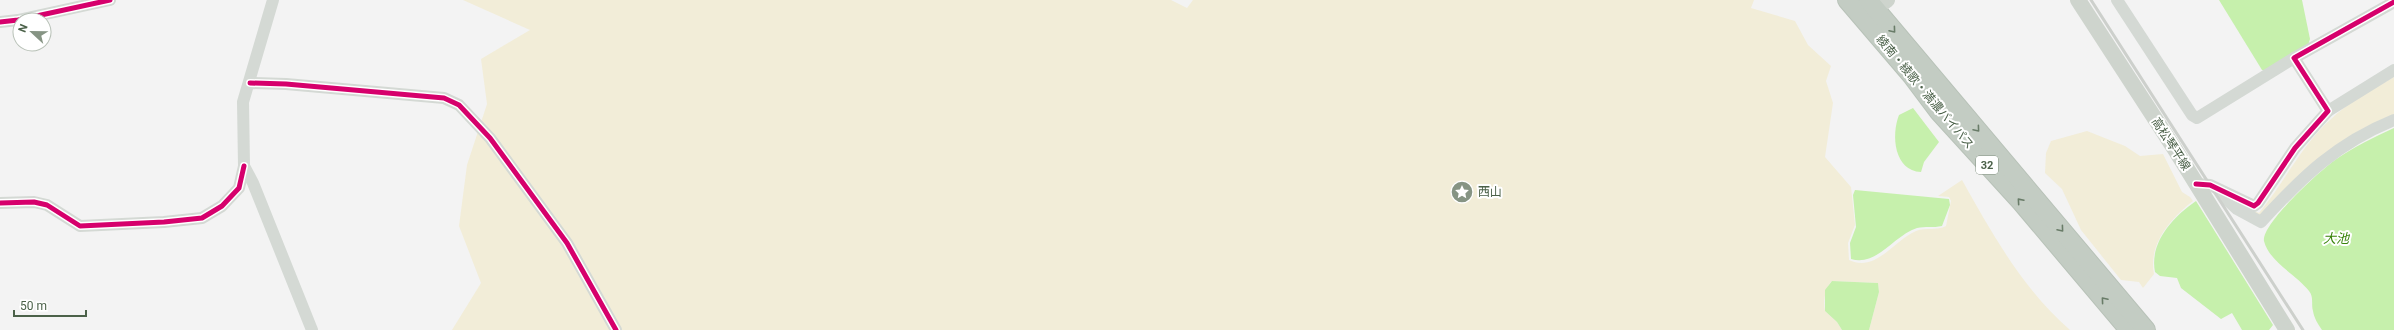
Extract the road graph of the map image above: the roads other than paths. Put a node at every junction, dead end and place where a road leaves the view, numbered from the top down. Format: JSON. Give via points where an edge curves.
{"nodes":[{"id":1,"x":110,"y":0,"type":"edge"},
{"id":2,"x":273,"y":0,"type":"edge"},
{"id":3,"x":1846,"y":0,"type":"edge"},
{"id":4,"x":2078,"y":0,"type":"edge"},
{"id":5,"x":2117,"y":0,"type":"edge"},
{"id":6,"x":2394,"y":2,"type":"edge"},
{"id":7,"x":1873,"y":6,"type":"edge"},
{"id":8,"x":0,"y":22,"type":"edge"},
{"id":9,"x":2294,"y":58,"type":"junction"},
{"id":10,"x":2394,"y":70,"type":"edge"},
{"id":11,"x":250,"y":83,"type":"junction"},
{"id":12,"x":2328,"y":111,"type":"junction"},
{"id":13,"x":2394,"y":120,"type":"edge"},
{"id":14,"x":244,"y":166,"type":"junction"},
{"id":15,"x":2203,"y":184,"type":"junction"},
{"id":16,"x":0,"y":203,"type":"edge"},
{"id":17,"x":312,"y":330,"type":"edge"},
{"id":18,"x":616,"y":330,"type":"edge"},
{"id":19,"x":2129,"y":330,"type":"edge"},
{"id":20,"x":2146,"y":330,"type":"edge"},
{"id":21,"x":2287,"y":330,"type":"edge"}],
"edges":[{"from":1,"to":8,"type":"street"},
{"from":2,"to":11,"type":"street"},
{"from":3,"to":7,"type":"highway","name":"綾南・綾歌・満濃バイパス","number":"32"},
{"from":4,"to":15,"type":"main road","name":"高松琴平線"},
{"from":5,"to":9,"type":"street","via":[[2192,115],[2197,118]]},
{"from":6,"to":9,"type":"street"},
{"from":19,"to":7,"type":"highway","name":"綾南・綾歌・満濃バイパス","number":"32","one_way":true,"via":[[2021,202],[1939,112]]},
{"from":7,"to":20,"type":"highway","name":"綾南・綾歌・満濃バイパス","number":"32","one_way":true},
{"from":9,"to":12,"type":"street"},
{"from":10,"to":12,"type":"street"},
{"from":11,"to":14,"type":"street","via":[[243,102]]},
{"from":11,"to":18,"type":"street","via":[[444,98],[460,105],[490,138],[567,242]]},
{"from":12,"to":15,"type":"street","via":[[2294,148],[2254,206]]},
{"from":13,"to":15,"type":"street","via":[[2361,134],[2329,154],[2293,187],[2261,222],[2237,209]]},
{"from":14,"to":16,"type":"street","via":[[239,188],[222,206],[202,218],[80,226],[47,205],[34,202]]},
{"from":14,"to":17,"type":"street"},
{"from":15,"to":21,"type":"main road","name":"高松琴平線"}]}
